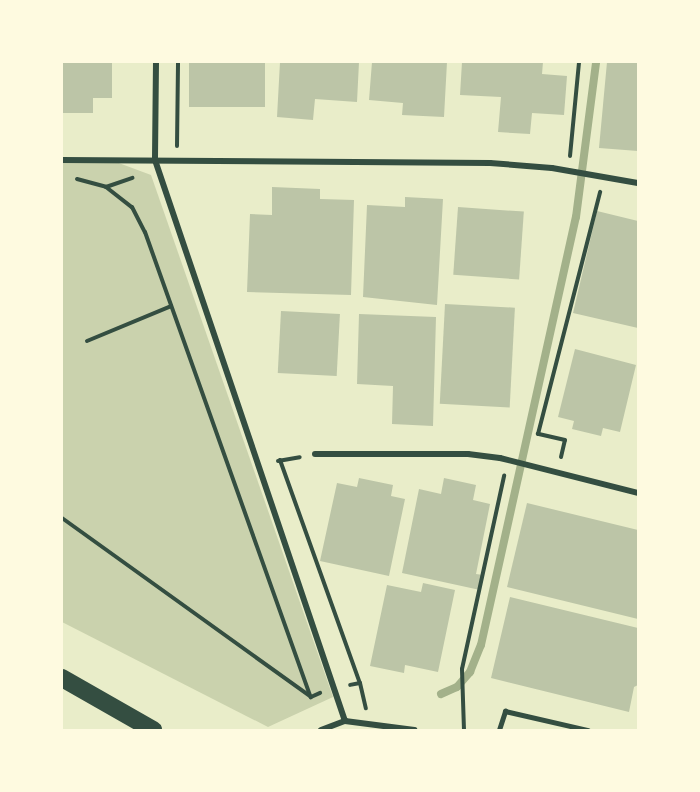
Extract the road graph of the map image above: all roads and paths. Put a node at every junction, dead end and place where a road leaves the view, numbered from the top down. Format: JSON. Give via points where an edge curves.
{"nodes":[{"id":1,"x":156,"y":62,"type":"edge"},
{"id":2,"x":178,"y":62,"type":"edge"},
{"id":3,"x":579,"y":62,"type":"edge"},
{"id":4,"x":177,"y":150,"type":"dead end"},
{"id":5,"x":570,"y":158,"type":"dead end"},
{"id":6,"x":62,"y":160,"type":"edge"},
{"id":7,"x":155,"y":160,"type":"junction"},
{"id":8,"x":604,"y":177,"type":"junction"},
{"id":9,"x":639,"y":183,"type":"edge"},
{"id":10,"x":171,"y":306,"type":"dead end"},
{"id":11,"x":87,"y":342,"type":"dead end"},
{"id":12,"x":315,"y":454,"type":"joint"},
{"id":13,"x":500,"y":458,"type":"junction"},
{"id":14,"x":256,"y":465,"type":"junction"},
{"id":15,"x":558,"y":473,"type":"junction"},
{"id":16,"x":639,"y":493,"type":"edge"},
{"id":17,"x":62,"y":518,"type":"edge"},
{"id":18,"x":62,"y":679,"type":"edge"},
{"id":19,"x":360,"y":682,"type":"dead end"},
{"id":20,"x":311,"y":697,"type":"dead end"},
{"id":21,"x":345,"y":721,"type":"junction"},
{"id":22,"x":370,"y":722,"type":"junction"},
{"id":23,"x":153,"y":730,"type":"edge"},
{"id":24,"x":321,"y":730,"type":"edge"},
{"id":25,"x":414,"y":730,"type":"edge"},
{"id":26,"x":464,"y":730,"type":"edge"},
{"id":27,"x":499,"y":730,"type":"edge"},
{"id":28,"x":588,"y":730,"type":"edge"}],
"edges":[{"from":1,"to":7,"type":"street"},
{"from":2,"to":4,"type":"path"},
{"from":3,"to":5,"type":"path"},
{"from":6,"to":7,"type":"street"},
{"from":7,"to":8,"type":"street","via":[[490,163]]},
{"from":7,"to":14,"type":"street"},
{"from":8,"to":9,"type":"street"},
{"from":8,"to":15,"type":"path","via":[[538,434],[566,440]]},
{"from":10,"to":11,"type":"path"},
{"from":12,"to":13,"type":"street","via":[[438,452]]},
{"from":12,"to":14,"type":"path"},
{"from":13,"to":15,"type":"street"},
{"from":13,"to":26,"type":"path","via":[[506,480],[462,669]]},
{"from":14,"to":21,"type":"street"},
{"from":15,"to":16,"type":"street"},
{"from":17,"to":20,"type":"path"},
{"from":18,"to":23,"type":"highway"},
{"from":19,"to":22,"type":"path"},
{"from":21,"to":22,"type":"street"},
{"from":21,"to":24,"type":"street"},
{"from":22,"to":25,"type":"street"},
{"from":27,"to":28,"type":"lane","via":[[505,711]]}]}
